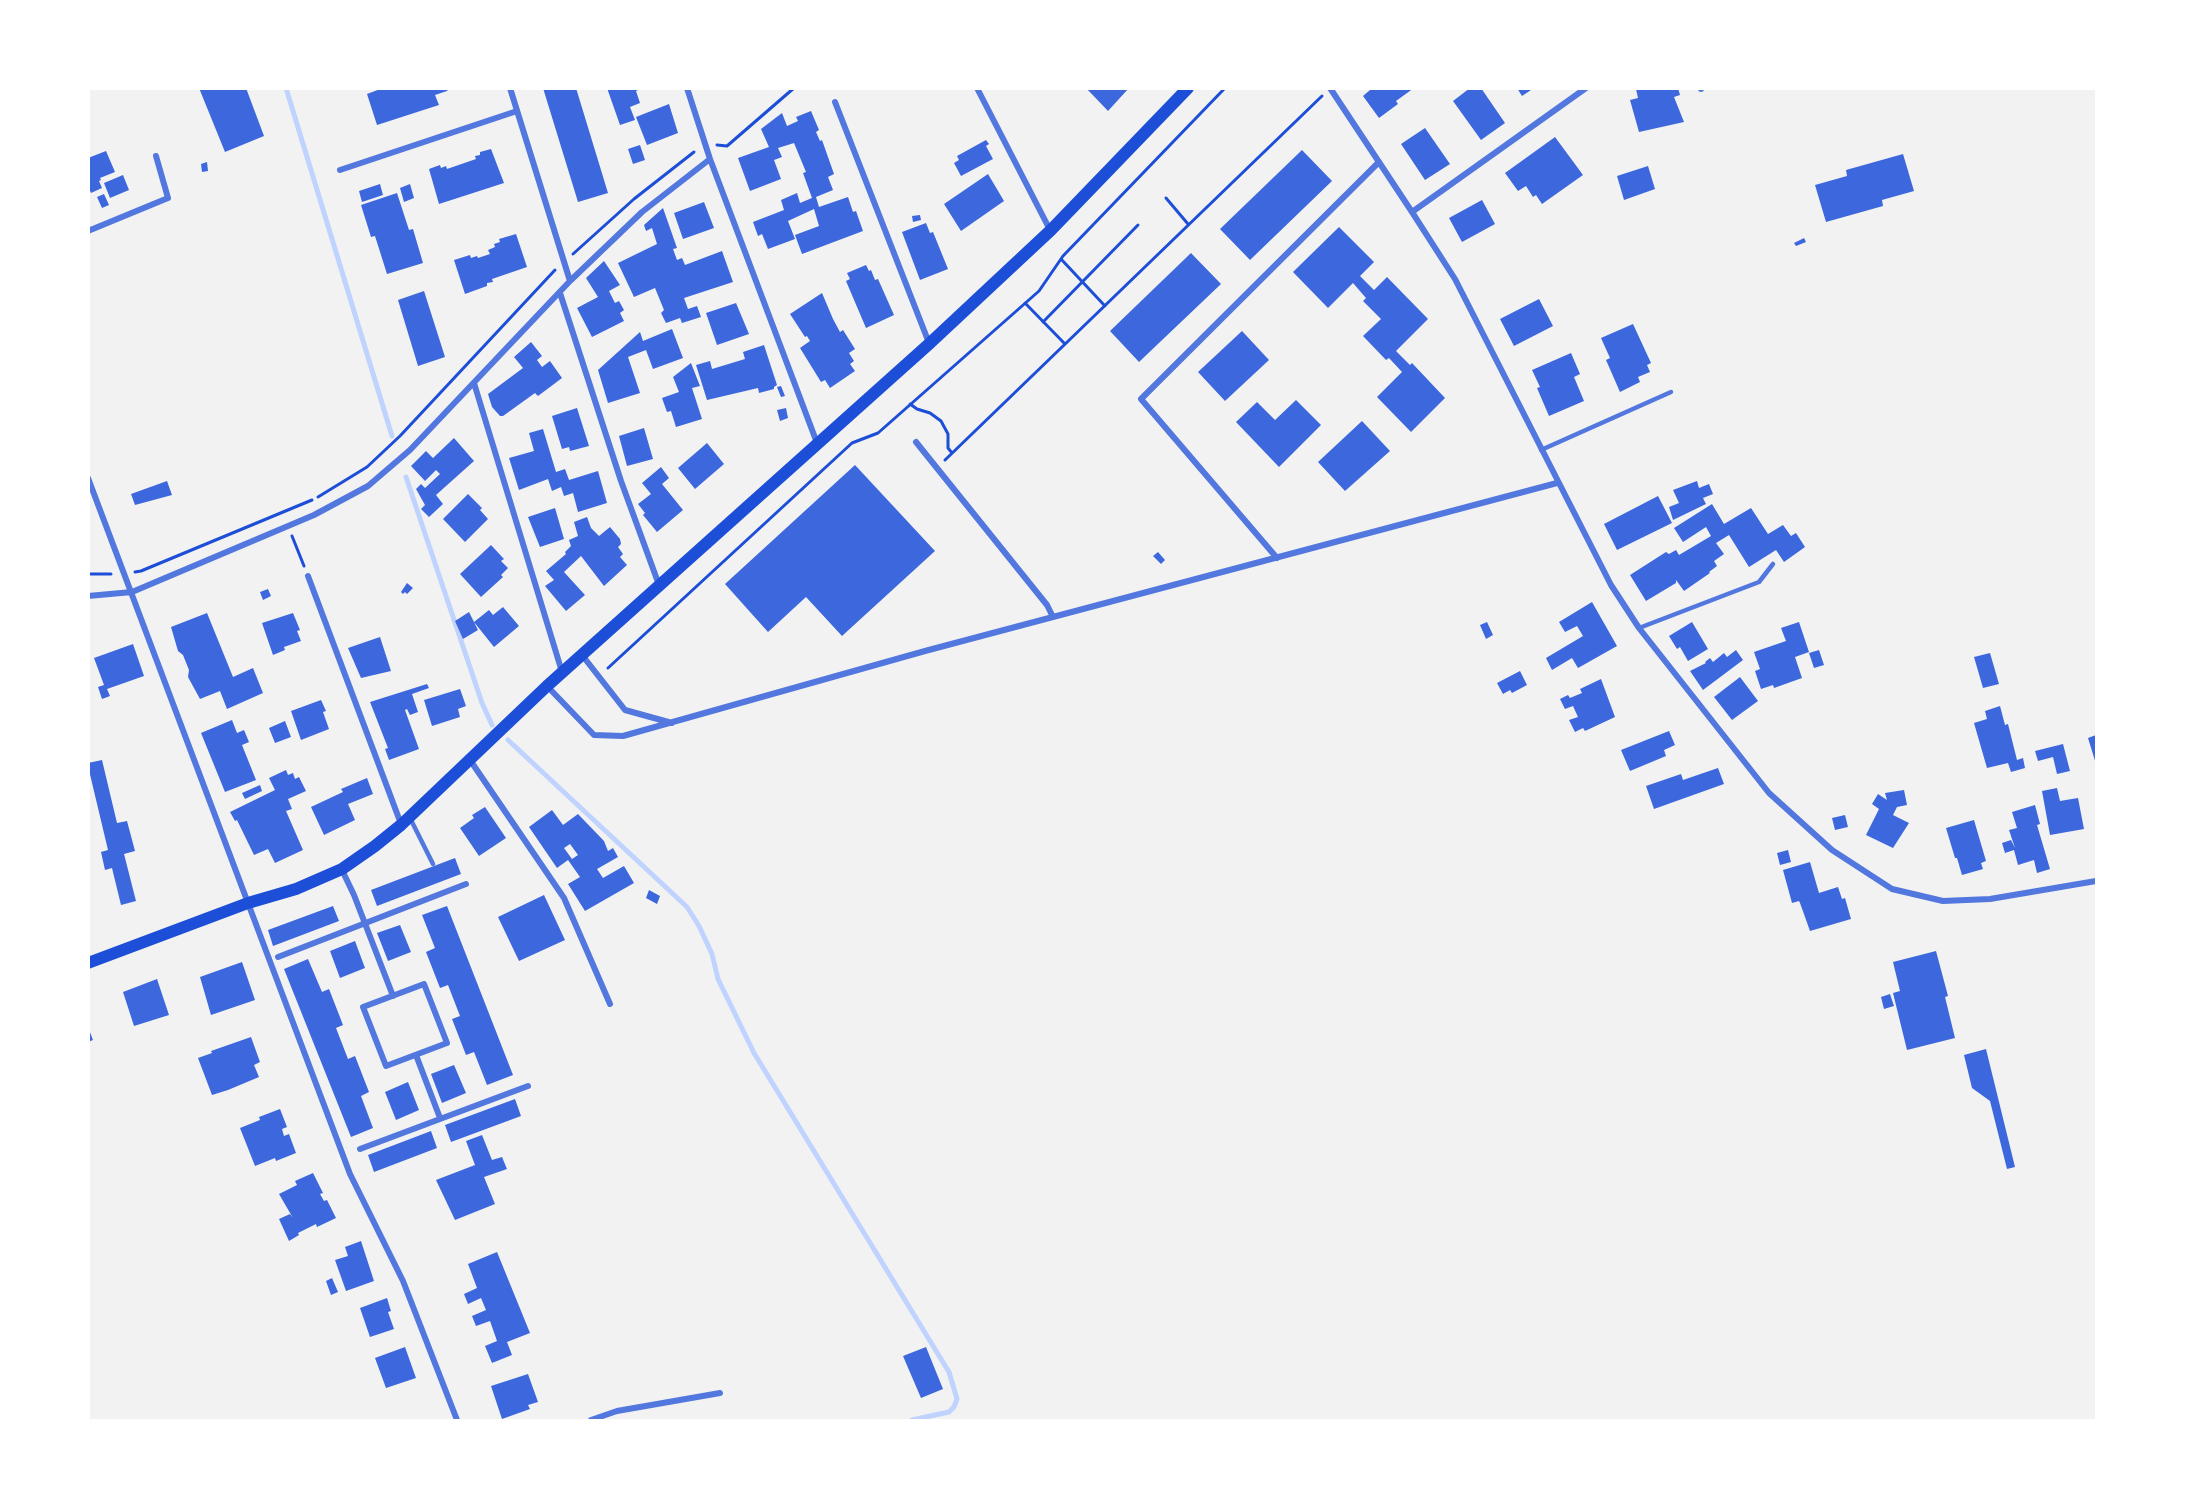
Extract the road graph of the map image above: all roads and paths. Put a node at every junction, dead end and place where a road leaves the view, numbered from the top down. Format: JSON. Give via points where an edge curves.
{"nodes":[{"id":1,"x":510,"y":88,"type":"edge"},
{"id":2,"x":687,"y":88,"type":"edge"},
{"id":3,"x":977,"y":88,"type":"edge"},
{"id":4,"x":1188,"y":88,"type":"edge"},
{"id":5,"x":1225,"y":88,"type":"edge"},
{"id":6,"x":1330,"y":88,"type":"edge"},
{"id":7,"x":1586,"y":88,"type":"edge"},
{"id":8,"x":835,"y":102,"type":"dead end"},
{"id":9,"x":517,"y":111,"type":"junction"},
{"id":10,"x":156,"y":156,"type":"dead end"},
{"id":11,"x":711,"y":159,"type":"junction"},
{"id":12,"x":1379,"y":162,"type":"junction"},
{"id":13,"x":340,"y":170,"type":"dead end"},
{"id":14,"x":1166,"y":198,"type":"dead end"},
{"id":15,"x":1412,"y":212,"type":"junction"},
{"id":16,"x":1138,"y":225,"type":"dead end"},
{"id":17,"x":1189,"y":225,"type":"junction"},
{"id":18,"x":1051,"y":230,"type":"junction"},
{"id":19,"x":88,"y":231,"type":"edge"},
{"id":20,"x":1061,"y":259,"type":"junction"},
{"id":21,"x":564,"y":261,"type":"junction"},
{"id":22,"x":570,"y":281,"type":"junction"},
{"id":23,"x":1082,"y":282,"type":"junction"},
{"id":24,"x":560,"y":293,"type":"junction"},
{"id":25,"x":1025,"y":303,"type":"junction"},
{"id":26,"x":1105,"y":306,"type":"junction"},
{"id":27,"x":1043,"y":322,"type":"junction"},
{"id":28,"x":929,"y":344,"type":"junction"},
{"id":29,"x":1065,"y":344,"type":"junction"},
{"id":30,"x":474,"y":383,"type":"junction"},
{"id":31,"x":1671,"y":392,"type":"dead end"},
{"id":32,"x":910,"y":404,"type":"junction"},
{"id":33,"x":916,"y":442,"type":"dead end"},
{"id":34,"x":818,"y":444,"type":"junction"},
{"id":35,"x":1541,"y":450,"type":"junction"},
{"id":36,"x":952,"y":453,"type":"junction"},
{"id":37,"x":937,"y":468,"type":"junction"},
{"id":38,"x":88,"y":478,"type":"edge"},
{"id":39,"x":1557,"y":483,"type":"junction"},
{"id":40,"x":289,"y":526,"type":"junction"},
{"id":41,"x":1277,"y":558,"type":"junction"},
{"id":42,"x":1773,"y":564,"type":"dead end"},
{"id":43,"x":124,"y":573,"type":"junction"},
{"id":44,"x":88,"y":574,"type":"edge"},
{"id":45,"x":308,"y":576,"type":"joint"},
{"id":46,"x":659,"y":586,"type":"junction"},
{"id":47,"x":132,"y":592,"type":"junction"},
{"id":48,"x":88,"y":596,"type":"edge"},
{"id":49,"x":1053,"y":617,"type":"junction"},
{"id":50,"x":1639,"y":628,"type":"junction"},
{"id":51,"x":582,"y":655,"type":"junction"},
{"id":52,"x":562,"y":673,"type":"junction"},
{"id":53,"x":599,"y":676,"type":"junction"},
{"id":54,"x":547,"y":686,"type":"junction"},
{"id":55,"x":672,"y":723,"type":"junction"},
{"id":56,"x":470,"y":760,"type":"junction"},
{"id":57,"x":406,"y":821,"type":"junction"},
{"id":58,"x":433,"y":864,"type":"dead end"},
{"id":59,"x":342,"y":869,"type":"junction"},
{"id":60,"x":2097,"y":881,"type":"edge"},
{"id":61,"x":466,"y":884,"type":"dead end"},
{"id":62,"x":248,"y":903,"type":"junction"},
{"id":63,"x":365,"y":923,"type":"junction"},
{"id":64,"x":278,"y":957,"type":"dead end"},
{"id":65,"x":88,"y":963,"type":"edge"},
{"id":66,"x":393,"y":996,"type":"junction"},
{"id":67,"x":610,"y":1004,"type":"dead end"},
{"id":68,"x":416,"y":1055,"type":"junction"},
{"id":69,"x":528,"y":1086,"type":"dead end"},
{"id":70,"x":440,"y":1118,"type":"junction"},
{"id":71,"x":360,"y":1149,"type":"dead end"},
{"id":72,"x":720,"y":1393,"type":"dead end"},
{"id":73,"x":457,"y":1420,"type":"edge"},
{"id":74,"x":591,"y":1420,"type":"edge"}],
"edges":[{"from":1,"to":9,"type":"street"},
{"from":2,"to":11,"type":"street"},
{"from":3,"to":18,"type":"street"},
{"from":4,"to":18,"type":"main road"},
{"from":5,"to":20,"type":"path"},
{"from":6,"to":12,"type":"street"},
{"from":6,"to":17,"type":"path"},
{"from":7,"to":15,"type":"street"},
{"from":8,"to":28,"type":"street"},
{"from":9,"to":13,"type":"street"},
{"from":9,"to":21,"type":"street"},
{"from":10,"to":19,"type":"street","via":[[168,198]]},
{"from":11,"to":22,"type":"street","via":[[642,212]]},
{"from":11,"to":34,"type":"street"},
{"from":12,"to":15,"type":"street"},
{"from":12,"to":41,"type":"street","via":[[1141,399]]},
{"from":14,"to":17,"type":"path"},
{"from":15,"to":35,"type":"street","via":[[1455,279]]},
{"from":16,"to":23,"type":"path"},
{"from":17,"to":26,"type":"path"},
{"from":18,"to":28,"type":"main road"},
{"from":20,"to":23,"type":"path"},
{"from":20,"to":25,"type":"path","via":[[1039,291]]},
{"from":21,"to":22,"type":"street"},
{"from":21,"to":43,"type":"path","via":[[367,467],[314,499],[141,571]]},
{"from":22,"to":24,"type":"street"},
{"from":23,"to":26,"type":"path"},
{"from":23,"to":27,"type":"path"},
{"from":24,"to":30,"type":"street"},
{"from":24,"to":46,"type":"street"},
{"from":25,"to":27,"type":"path"},
{"from":25,"to":32,"type":"path"},
{"from":26,"to":29,"type":"path"},
{"from":27,"to":29,"type":"path"},
{"from":28,"to":34,"type":"main road"},
{"from":29,"to":36,"type":"path"},
{"from":30,"to":40,"type":"street","via":[[410,450],[368,486]]},
{"from":30,"to":52,"type":"street"},
{"from":31,"to":35,"type":"lane"},
{"from":32,"to":36,"type":"path","via":[[941,421]]},
{"from":32,"to":53,"type":"path","via":[[878,433],[852,443]]},
{"from":33,"to":37,"type":"street"},
{"from":34,"to":46,"type":"main road"},
{"from":35,"to":39,"type":"street"},
{"from":36,"to":37,"type":"path"},
{"from":37,"to":49,"type":"street","via":[[1047,604]]},
{"from":38,"to":43,"type":"street"},
{"from":39,"to":41,"type":"street"},
{"from":39,"to":50,"type":"street","via":[[1611,585]]},
{"from":40,"to":45,"type":"path"},
{"from":40,"to":47,"type":"street"},
{"from":41,"to":49,"type":"street"},
{"from":42,"to":50,"type":"lane","via":[[1759,582]]},
{"from":43,"to":44,"type":"path"},
{"from":43,"to":47,"type":"street"},
{"from":45,"to":57,"type":"street"},
{"from":46,"to":51,"type":"main road"},
{"from":47,"to":48,"type":"street"},
{"from":47,"to":62,"type":"street"},
{"from":49,"to":55,"type":"street"},
{"from":50,"to":60,"type":"street","via":[[1769,793],[1832,850],[1892,889],[1943,901],[1990,899]]},
{"from":51,"to":52,"type":"main road"},
{"from":51,"to":53,"type":"street"},
{"from":52,"to":54,"type":"main road"},
{"from":53,"to":55,"type":"street","via":[[625,710]]},
{"from":54,"to":55,"type":"street","via":[[594,735],[623,736]]},
{"from":54,"to":56,"type":"main road"},
{"from":56,"to":57,"type":"main road"},
{"from":56,"to":67,"type":"street","via":[[564,898]]},
{"from":57,"to":58,"type":"lane"},
{"from":57,"to":59,"type":"main road"},
{"from":59,"to":62,"type":"main road","via":[[296,889]]},
{"from":59,"to":63,"type":"street"},
{"from":61,"to":63,"type":"street"},
{"from":62,"to":65,"type":"main road"},
{"from":62,"to":73,"type":"street","via":[[350,1173],[403,1281]]},
{"from":63,"to":64,"type":"street"},
{"from":63,"to":66,"type":"street"},
{"from":66,"to":68,"type":"street","via":[[363,1007],[386,1066]]},
{"from":66,"to":68,"type":"street","via":[[424,984],[447,1042]]},
{"from":68,"to":70,"type":"street"},
{"from":69,"to":70,"type":"street"},
{"from":70,"to":71,"type":"street"},
{"from":72,"to":74,"type":"street","via":[[617,1411]]}]}
